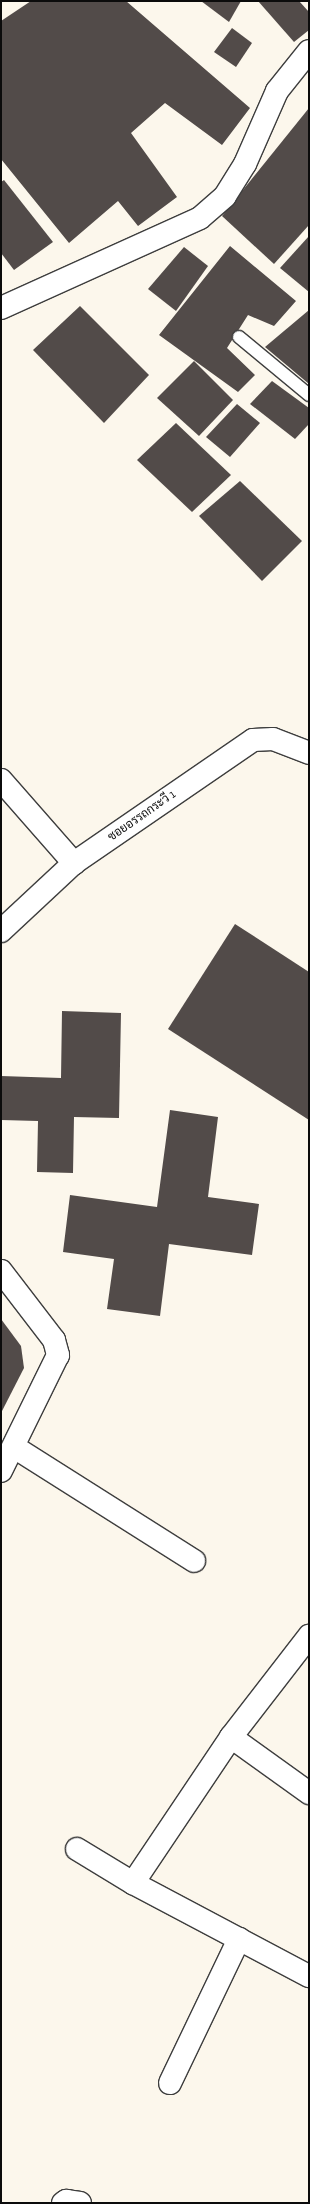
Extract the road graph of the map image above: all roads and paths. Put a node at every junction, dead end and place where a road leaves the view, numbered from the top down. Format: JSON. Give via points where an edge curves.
{"nodes":[{"id":1,"x":309,"y":51,"type":"edge"},
{"id":2,"x":1,"y":308,"type":"edge"},
{"id":3,"x":239,"y":337,"type":"dead end"},
{"id":4,"x":309,"y":395,"type":"edge"},
{"id":5,"x":309,"y":753,"type":"edge"},
{"id":6,"x":1,"y":780,"type":"edge"},
{"id":7,"x":74,"y":863,"type":"junction"},
{"id":8,"x":1,"y":931,"type":"edge"},
{"id":9,"x":1,"y":1271,"type":"edge"},
{"id":10,"x":14,"y":1447,"type":"junction"},
{"id":11,"x":1,"y":1471,"type":"edge"},
{"id":12,"x":194,"y":1561,"type":"dead end"},
{"id":13,"x":309,"y":1636,"type":"edge"},
{"id":14,"x":231,"y":1737,"type":"junction"},
{"id":15,"x":309,"y":1793,"type":"edge"},
{"id":16,"x":77,"y":1849,"type":"dead end"},
{"id":17,"x":133,"y":1883,"type":"junction"},
{"id":18,"x":238,"y":1939,"type":"junction"},
{"id":19,"x":309,"y":1976,"type":"edge"},
{"id":20,"x":170,"y":2083,"type":"dead end"},
{"id":21,"x":63,"y":2203,"type":"edge"},
{"id":22,"x":80,"y":2203,"type":"edge"}],
"edges":[{"from":1,"to":2,"type":"street","via":[[277,91],[245,164],[225,196],[200,218]]},
{"from":3,"to":4,"type":"lane"},
{"from":5,"to":7,"type":"street","name":"ซอยอรรถกระวี 1","via":[[273,739],[254,740]]},
{"from":6,"to":7,"type":"street"},
{"from":7,"to":8,"type":"street","name":"ซอยอรรถกระวี 1"},
{"from":9,"to":10,"type":"street","via":[[54,1340],[58,1355]]},
{"from":10,"to":11,"type":"street"},
{"from":10,"to":12,"type":"street"},
{"from":13,"to":14,"type":"street"},
{"from":14,"to":15,"type":"street"},
{"from":14,"to":17,"type":"street"},
{"from":16,"to":17,"type":"street"},
{"from":17,"to":18,"type":"street"},
{"from":18,"to":19,"type":"street"},
{"from":18,"to":20,"type":"street"},
{"from":21,"to":22,"type":"street"}]}
